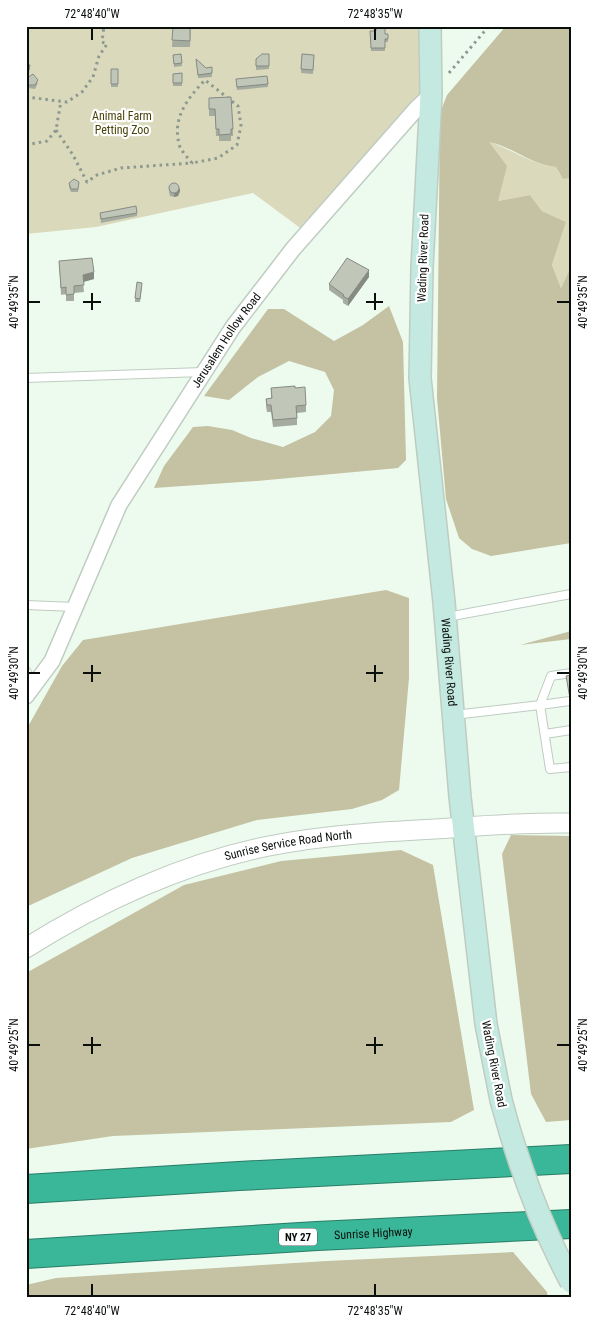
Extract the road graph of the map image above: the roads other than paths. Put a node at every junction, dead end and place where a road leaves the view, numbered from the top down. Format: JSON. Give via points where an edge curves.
{"nodes":[{"id":1,"x":430,"y":26,"type":"edge"},
{"id":2,"x":431,"y":94,"type":"junction"},
{"id":3,"x":203,"y":372,"type":"junction"},
{"id":4,"x":26,"y":378,"type":"edge"},
{"id":5,"x":571,"y":594,"type":"edge"},
{"id":6,"x":26,"y":605,"type":"edge"},
{"id":7,"x":76,"y":607,"type":"junction"},
{"id":8,"x":445,"y":618,"type":"junction"},
{"id":9,"x":26,"y":671,"type":"edge"},
{"id":10,"x":571,"y":673,"type":"edge"},
{"id":11,"x":30,"y":690,"type":"edge"},
{"id":12,"x":570,"y":701,"type":"edge"},
{"id":13,"x":540,"y":705,"type":"junction"},
{"id":14,"x":452,"y":715,"type":"junction"},
{"id":15,"x":571,"y":730,"type":"edge"},
{"id":16,"x":545,"y":734,"type":"junction"},
{"id":17,"x":571,"y":767,"type":"edge"},
{"id":18,"x":571,"y":823,"type":"edge"},
{"id":19,"x":464,"y":827,"type":"junction"},
{"id":20,"x":26,"y":948,"type":"edge"},
{"id":21,"x":571,"y":1159,"type":"edge"},
{"id":22,"x":26,"y":1189,"type":"edge"},
{"id":23,"x":571,"y":1224,"type":"edge"},
{"id":24,"x":26,"y":1254,"type":"edge"},
{"id":25,"x":571,"y":1282,"type":"edge"}],
"edges":[{"from":1,"to":2,"type":"main road","name":"Wading River Road"},
{"from":2,"to":3,"type":"street","name":"Jerusalem Hollow Road","via":[[293,249]]},
{"from":2,"to":8,"type":"main road","name":"Wading River Road","via":[[420,378]]},
{"from":3,"to":4,"type":"lane"},
{"from":3,"to":7,"type":"street","name":"Jerusalem Hollow Road","via":[[119,505]]},
{"from":5,"to":8,"type":"lane"},
{"from":6,"to":7,"type":"lane"},
{"from":7,"to":11,"type":"street","name":"Jerusalem Hollow Road","via":[[52,661]]},
{"from":8,"to":14,"type":"main road","name":"Wading River Road"},
{"from":9,"to":11,"type":"lane"},
{"from":10,"to":13,"type":"lane","via":[[551,676]]},
{"from":12,"to":13,"type":"lane"},
{"from":13,"to":14,"type":"lane"},
{"from":13,"to":16,"type":"lane"},
{"from":14,"to":19,"type":"main road","name":"Wading River Road"},
{"from":15,"to":16,"type":"lane"},
{"from":16,"to":17,"type":"lane","via":[[550,769]]},
{"from":18,"to":19,"type":"street","name":"Sunrise Service Road North"},
{"from":19,"to":20,"type":"street","name":"Sunrise Service Road North","via":[[325,837],[239,853],[130,892]]},
{"from":19,"to":25,"type":"main road","name":"Wading River Road","bridge":true,"via":[[486,1024],[500,1100],[532,1198]]},
{"from":21,"to":22,"type":"highway"},
{"from":23,"to":24,"type":"highway","name":"Sunrise Highway","number":"NY 27"}]}
